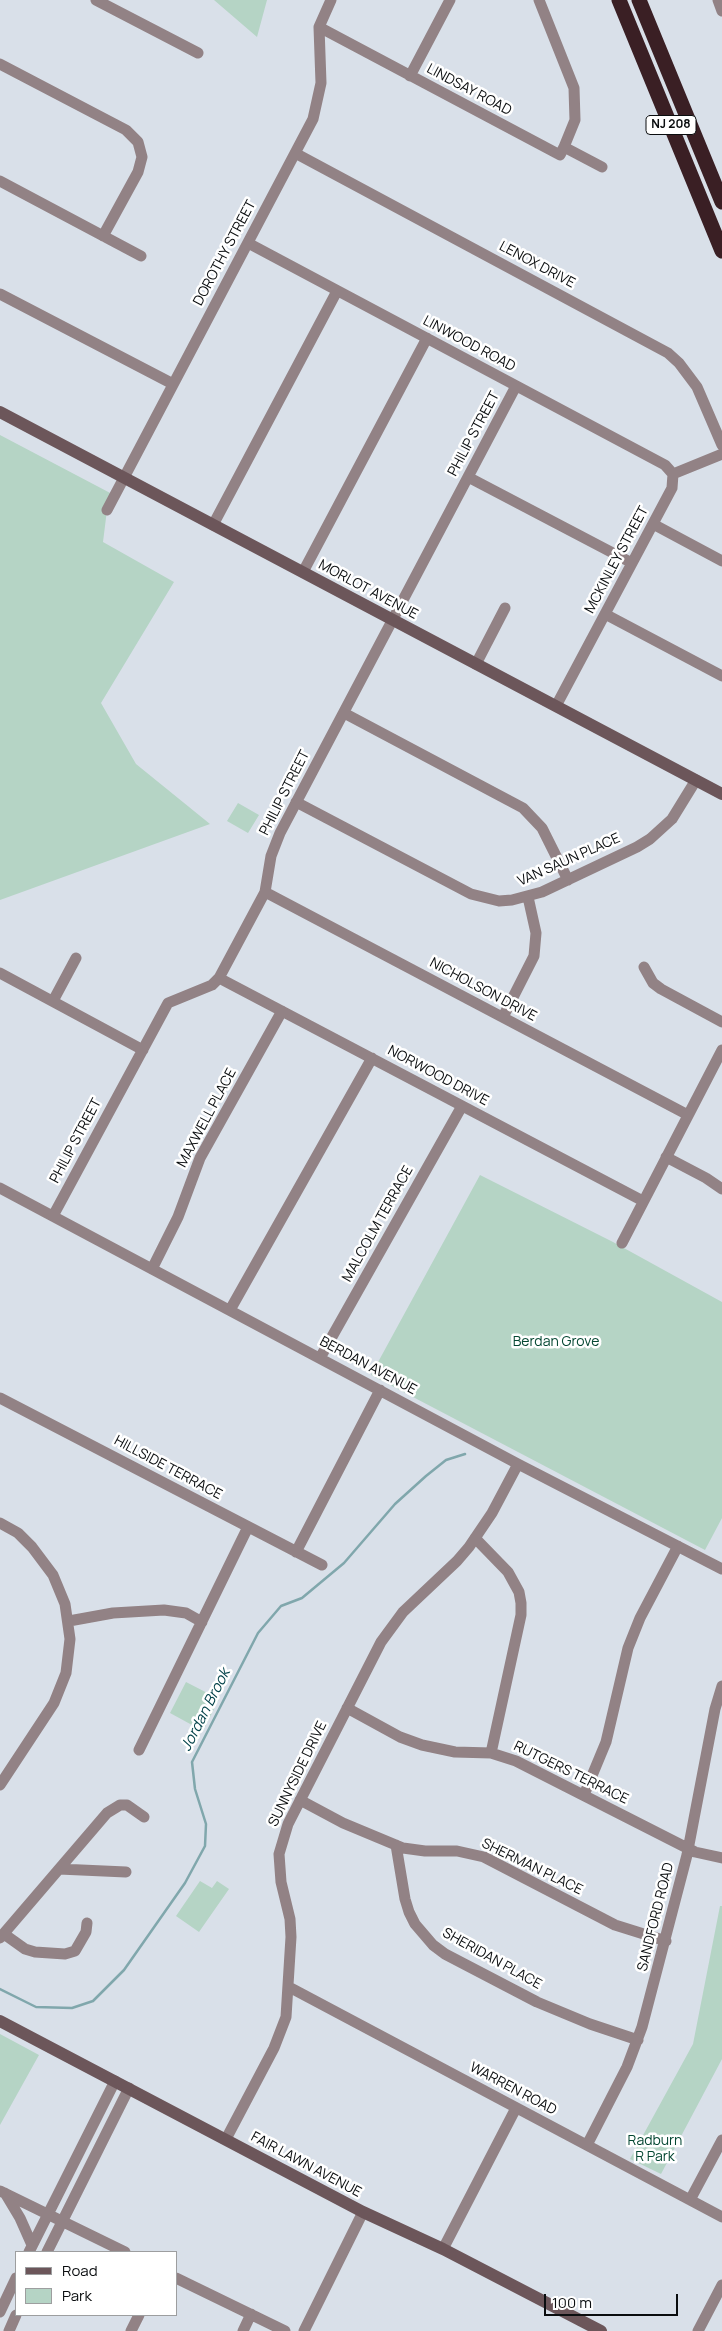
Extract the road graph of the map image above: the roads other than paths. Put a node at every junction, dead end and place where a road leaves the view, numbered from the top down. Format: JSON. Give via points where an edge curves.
{"nodes":[{"id":1,"x":96,"y":0,"type":"edge"},
{"id":2,"x":331,"y":0,"type":"edge"},
{"id":3,"x":450,"y":0,"type":"edge"},
{"id":4,"x":539,"y":0,"type":"edge"},
{"id":5,"x":619,"y":0,"type":"edge"},
{"id":6,"x":639,"y":0,"type":"edge"},
{"id":7,"x":718,"y":0,"type":"edge"},
{"id":8,"x":722,"y":11,"type":"edge"},
{"id":9,"x":319,"y":27,"type":"junction"},
{"id":10,"x":198,"y":53,"type":"dead end"},
{"id":11,"x":0,"y":64,"type":"edge"},
{"id":12,"x":410,"y":76,"type":"junction"},
{"id":13,"x":564,"y":147,"type":"junction"},
{"id":14,"x":295,"y":153,"type":"junction"},
{"id":15,"x":602,"y":167,"type":"dead end"},
{"id":16,"x":0,"y":181,"type":"edge"},
{"id":17,"x":722,"y":202,"type":"edge"},
{"id":18,"x":103,"y":236,"type":"junction"},
{"id":19,"x":248,"y":243,"type":"junction"},
{"id":20,"x":722,"y":251,"type":"edge"},
{"id":21,"x":141,"y":256,"type":"dead end"},
{"id":22,"x":337,"y":291,"type":"junction"},
{"id":23,"x":0,"y":294,"type":"edge"},
{"id":24,"x":427,"y":338,"type":"junction"},
{"id":25,"x":173,"y":384,"type":"junction"},
{"id":26,"x":516,"y":386,"type":"junction"},
{"id":27,"x":0,"y":412,"type":"edge"},
{"id":28,"x":722,"y":445,"type":"edge"},
{"id":29,"x":722,"y":454,"type":"edge"},
{"id":30,"x":673,"y":474,"type":"junction"},
{"id":31,"x":468,"y":477,"type":"junction"},
{"id":32,"x":123,"y":478,"type":"junction"},
{"id":33,"x":106,"y":510,"type":"dead end"},
{"id":34,"x":653,"y":524,"type":"junction"},
{"id":35,"x":213,"y":525,"type":"junction"},
{"id":36,"x":722,"y":561,"type":"edge"},
{"id":37,"x":632,"y":563,"type":"junction"},
{"id":38,"x":303,"y":572,"type":"junction"},
{"id":39,"x":505,"y":608,"type":"dead end"},
{"id":40,"x":605,"y":614,"type":"junction"},
{"id":41,"x":393,"y":620,"type":"junction"},
{"id":42,"x":476,"y":664,"type":"junction"},
{"id":43,"x":722,"y":676,"type":"edge"},
{"id":44,"x":556,"y":706,"type":"junction"},
{"id":45,"x":344,"y":713,"type":"junction"},
{"id":46,"x":696,"y":780,"type":"junction"},
{"id":47,"x":722,"y":794,"type":"edge"},
{"id":48,"x":296,"y":802,"type":"junction"},
{"id":49,"x":568,"y":880,"type":"junction"},
{"id":50,"x":264,"y":892,"type":"junction"},
{"id":51,"x":528,"y":897,"type":"junction"},
{"id":52,"x":76,"y":958,"type":"dead end"},
{"id":53,"x":644,"y":967,"type":"dead end"},
{"id":54,"x":0,"y":973,"type":"edge"},
{"id":55,"x":219,"y":978,"type":"junction"},
{"id":56,"x":53,"y":1001,"type":"junction"},
{"id":57,"x":282,"y":1011,"type":"junction"},
{"id":58,"x":503,"y":1017,"type":"junction"},
{"id":59,"x":722,"y":1022,"type":"edge"},
{"id":60,"x":143,"y":1050,"type":"junction"},
{"id":61,"x":722,"y":1050,"type":"edge"},
{"id":62,"x":372,"y":1058,"type":"junction"},
{"id":63,"x":462,"y":1106,"type":"junction"},
{"id":64,"x":688,"y":1115,"type":"junction"},
{"id":65,"x":666,"y":1157,"type":"junction"},
{"id":66,"x":0,"y":1188,"type":"edge"},
{"id":67,"x":722,"y":1189,"type":"edge"},
{"id":68,"x":643,"y":1201,"type":"junction"},
{"id":69,"x":53,"y":1216,"type":"junction"},
{"id":70,"x":622,"y":1243,"type":"dead end"},
{"id":71,"x":152,"y":1269,"type":"junction"},
{"id":72,"x":230,"y":1310,"type":"junction"},
{"id":73,"x":320,"y":1358,"type":"junction"},
{"id":74,"x":380,"y":1390,"type":"junction"},
{"id":75,"x":0,"y":1398,"type":"edge"},
{"id":76,"x":518,"y":1464,"type":"junction"},
{"id":77,"x":0,"y":1523,"type":"edge"},
{"id":78,"x":248,"y":1527,"type":"junction"},
{"id":79,"x":475,"y":1538,"type":"junction"},
{"id":80,"x":678,"y":1546,"type":"junction"},
{"id":81,"x":296,"y":1552,"type":"junction"},
{"id":82,"x":322,"y":1565,"type":"dead end"},
{"id":83,"x":722,"y":1570,"type":"edge"},
{"id":84,"x":69,"y":1621,"type":"junction"},
{"id":85,"x":202,"y":1622,"type":"junction"},
{"id":86,"x":722,"y":1686,"type":"edge"},
{"id":87,"x":347,"y":1708,"type":"junction"},
{"id":88,"x":139,"y":1750,"type":"dead end"},
{"id":89,"x":491,"y":1753,"type":"junction"},
{"id":90,"x":0,"y":1785,"type":"edge"},
{"id":91,"x":584,"y":1794,"type":"junction"},
{"id":92,"x":300,"y":1800,"type":"junction"},
{"id":93,"x":144,"y":1817,"type":"dead end"},
{"id":94,"x":396,"y":1845,"type":"junction"},
{"id":95,"x":688,"y":1848,"type":"junction"},
{"id":96,"x":722,"y":1858,"type":"edge"},
{"id":97,"x":59,"y":1869,"type":"junction"},
{"id":98,"x":126,"y":1872,"type":"dead end"},
{"id":99,"x":87,"y":1923,"type":"dead end"},
{"id":100,"x":2,"y":1936,"type":"edge"},
{"id":101,"x":666,"y":1941,"type":"junction"},
{"id":102,"x":289,"y":1988,"type":"junction"},
{"id":103,"x":0,"y":2020,"type":"edge"},
{"id":104,"x":638,"y":2040,"type":"junction"},
{"id":105,"x":115,"y":2081,"type":"junction"},
{"id":106,"x":129,"y":2088,"type":"junction"},
{"id":107,"x":516,"y":2108,"type":"junction"},
{"id":108,"x":226,"y":2139,"type":"junction"},
{"id":109,"x":722,"y":2140,"type":"edge"},
{"id":110,"x":587,"y":2145,"type":"junction"},
{"id":111,"x":3,"y":2192,"type":"edge"},
{"id":112,"x":690,"y":2200,"type":"junction"},
{"id":113,"x":363,"y":2212,"type":"junction"},
{"id":114,"x":48,"y":2214,"type":"junction"},
{"id":115,"x":722,"y":2217,"type":"edge"},
{"id":116,"x":62,"y":2222,"type":"junction"},
{"id":117,"x":31,"y":2249,"type":"edge"},
{"id":118,"x":443,"y":2249,"type":"junction"},
{"id":119,"x":48,"y":2251,"type":"edge"},
{"id":120,"x":123,"y":2251,"type":"edge"},
{"id":121,"x":178,"y":2279,"type":"edge"},
{"id":122,"x":15,"y":2280,"type":"edge"},
{"id":123,"x":722,"y":2285,"type":"edge"},
{"id":124,"x":0,"y":2312,"type":"edge"},
{"id":125,"x":251,"y":2314,"type":"junction"},
{"id":126,"x":16,"y":2316,"type":"edge"},
{"id":127,"x":138,"y":2316,"type":"edge"},
{"id":128,"x":9,"y":2331,"type":"edge"},
{"id":129,"x":130,"y":2331,"type":"edge"},
{"id":130,"x":243,"y":2331,"type":"edge"},
{"id":131,"x":285,"y":2331,"type":"edge"},
{"id":132,"x":304,"y":2331,"type":"edge"},
{"id":133,"x":601,"y":2331,"type":"edge"},
{"id":134,"x":698,"y":2331,"type":"edge"}],
"edges":[{"from":1,"to":10,"type":"street"},
{"from":2,"to":9,"type":"street","name":"DOROTHY STREET"},
{"from":3,"to":12,"type":"street"},
{"from":4,"to":13,"type":"street","via":[[574,88],[575,120]]},
{"from":5,"to":20,"type":"highway","number":"NJ 208"},
{"from":6,"to":17,"type":"highway","number":"NJ 208"},
{"from":7,"to":8,"type":"street"},
{"from":9,"to":12,"type":"street","name":"LINDSAY ROAD"},
{"from":9,"to":14,"type":"street","name":"DOROTHY STREET","via":[[320,96],[313,119]]},
{"from":11,"to":18,"type":"street","via":[[126,130],[138,142],[142,156],[138,172]]},
{"from":12,"to":13,"type":"street","name":"LINDSAY ROAD","via":[[560,155]]},
{"from":13,"to":15,"type":"street","name":"LINDSAY ROAD"},
{"from":14,"to":19,"type":"street","name":"DOROTHY STREET"},
{"from":14,"to":28,"type":"street","name":"LENOX DRIVE","via":[[668,353],[680,363],[697,387]]},
{"from":16,"to":18,"type":"street"},
{"from":18,"to":21,"type":"street"},
{"from":19,"to":22,"type":"street","name":"LINWOOD ROAD"},
{"from":19,"to":25,"type":"street","name":"DOROTHY STREET"},
{"from":22,"to":24,"type":"street","name":"LINWOOD ROAD"},
{"from":22,"to":35,"type":"street"},
{"from":23,"to":25,"type":"street"},
{"from":24,"to":26,"type":"street","name":"LINWOOD ROAD"},
{"from":24,"to":38,"type":"street"},
{"from":25,"to":32,"type":"street","name":"DOROTHY STREET"},
{"from":26,"to":30,"type":"street","name":"LINWOOD ROAD","via":[[665,465]]},
{"from":26,"to":31,"type":"street","name":"PHILIP STREET"},
{"from":27,"to":32,"type":"street","name":"MORLOT AVENUE"},
{"from":29,"to":30,"type":"street"},
{"from":30,"to":34,"type":"street","name":"MCKINLEY STREET","via":[[672,488]]},
{"from":31,"to":37,"type":"street"},
{"from":31,"to":41,"type":"street","name":"PHILIP STREET"},
{"from":32,"to":33,"type":"street","name":"DOROTHY STREET"},
{"from":32,"to":35,"type":"street","name":"MORLOT AVENUE"},
{"from":34,"to":36,"type":"street"},
{"from":34,"to":37,"type":"street","name":"MCKINLEY STREET"},
{"from":35,"to":38,"type":"street","name":"MORLOT AVENUE"},
{"from":37,"to":40,"type":"street","name":"MCKINLEY STREET"},
{"from":38,"to":41,"type":"street","name":"MORLOT AVENUE"},
{"from":39,"to":42,"type":"street"},
{"from":40,"to":43,"type":"street"},
{"from":40,"to":44,"type":"street","name":"MCKINLEY STREET"},
{"from":41,"to":42,"type":"street","name":"MORLOT AVENUE"},
{"from":41,"to":45,"type":"street","name":"PHILIP STREET"},
{"from":42,"to":44,"type":"street","name":"MORLOT AVENUE"},
{"from":44,"to":46,"type":"street","name":"MORLOT AVENUE"},
{"from":45,"to":48,"type":"street","name":"PHILIP STREET"},
{"from":45,"to":49,"type":"street","via":[[523,808],[542,828]]},
{"from":46,"to":47,"type":"street","name":"MORLOT AVENUE"},
{"from":46,"to":49,"type":"street","name":"VAN SAUN PLACE","via":[[672,819],[650,839]]},
{"from":48,"to":50,"type":"street","name":"PHILIP STREET","via":[[275,844]]},
{"from":48,"to":51,"type":"street","name":"VAN SAUN PLACE","via":[[471,894],[498,901]]},
{"from":49,"to":51,"type":"street","name":"VAN SAUN PLACE"},
{"from":50,"to":55,"type":"street","name":"PHILIP STREET"},
{"from":50,"to":58,"type":"street","name":"NICHOLSON DRIVE"},
{"from":51,"to":58,"type":"street","via":[[536,933],[534,956]]},
{"from":52,"to":56,"type":"street"},
{"from":53,"to":59,"type":"street","via":[[653,983],[661,989]]},
{"from":54,"to":56,"type":"street"},
{"from":55,"to":57,"type":"street","name":"NORWOOD DRIVE"},
{"from":55,"to":60,"type":"street","name":"PHILIP STREET","via":[[212,985],[168,1004]]},
{"from":56,"to":60,"type":"street"},
{"from":57,"to":62,"type":"street","name":"NORWOOD DRIVE"},
{"from":57,"to":71,"type":"street","name":"MAXWELL PLACE","via":[[200,1158],[178,1217]]},
{"from":58,"to":64,"type":"street","name":"NICHOLSON DRIVE"},
{"from":60,"to":69,"type":"street","name":"PHILIP STREET"},
{"from":61,"to":64,"type":"street"},
{"from":62,"to":63,"type":"street","name":"NORWOOD DRIVE"},
{"from":62,"to":72,"type":"street"},
{"from":63,"to":68,"type":"street","name":"NORWOOD DRIVE"},
{"from":63,"to":73,"type":"street","name":"MALCOLM TERRACE"},
{"from":64,"to":65,"type":"street"},
{"from":65,"to":67,"type":"street"},
{"from":65,"to":68,"type":"street"},
{"from":66,"to":69,"type":"street","name":"BERDAN AVENUE"},
{"from":68,"to":70,"type":"street"},
{"from":69,"to":71,"type":"street","name":"BERDAN AVENUE"},
{"from":71,"to":72,"type":"street","name":"BERDAN AVENUE"},
{"from":72,"to":73,"type":"street","name":"BERDAN AVENUE"},
{"from":73,"to":74,"type":"street","name":"BERDAN AVENUE"},
{"from":74,"to":76,"type":"street","name":"BERDAN AVENUE"},
{"from":74,"to":81,"type":"street"},
{"from":75,"to":78,"type":"street","name":"HILLSIDE TERRACE"},
{"from":76,"to":79,"type":"street","name":"SUNNYSIDE DRIVE"},
{"from":76,"to":80,"type":"street","name":"BERDAN AVENUE"},
{"from":77,"to":84,"type":"street","via":[[18,1533],[43,1559],[60,1589]]},
{"from":78,"to":81,"type":"street","name":"HILLSIDE TERRACE"},
{"from":78,"to":85,"type":"street"},
{"from":79,"to":87,"type":"street","name":"SUNNYSIDE DRIVE","via":[[457,1561],[390,1627]]},
{"from":79,"to":89,"type":"street","via":[[508,1572],[521,1603]]},
{"from":80,"to":83,"type":"street","name":"BERDAN AVENUE"},
{"from":80,"to":91,"type":"street","via":[[628,1648],[606,1742]]},
{"from":81,"to":82,"type":"street","name":"HILLSIDE TERRACE"},
{"from":84,"to":85,"type":"street","via":[[113,1613],[164,1610],[186,1613]]},
{"from":84,"to":90,"type":"street","via":[[69,1657],[61,1688]]},
{"from":85,"to":88,"type":"street"},
{"from":86,"to":95,"type":"street","name":"SANDFORD ROAD"},
{"from":87,"to":89,"type":"street","name":"RUTGERS TERRACE","via":[[400,1737],[422,1745],[455,1752]]},
{"from":87,"to":92,"type":"street","name":"SUNNYSIDE DRIVE"},
{"from":89,"to":91,"type":"street","name":"RUTGERS TERRACE","via":[[516,1761]]},
{"from":91,"to":95,"type":"street","name":"RUTGERS TERRACE"},
{"from":92,"to":94,"type":"street","name":"SHERMAN PLACE","via":[[343,1823]]},
{"from":92,"to":102,"type":"street","name":"SUNNYSIDE DRIVE","via":[[279,1854],[281,1882],[290,1919]]},
{"from":93,"to":97,"type":"street","via":[[133,1808],[120,1806],[100,1820]]},
{"from":94,"to":101,"type":"street","name":"SHERMAN PLACE","via":[[484,1857],[615,1925]]},
{"from":94,"to":104,"type":"street","name":"SHERIDAN PLACE","via":[[404,1899],[423,1935],[433,1945],[537,2002]]},
{"from":95,"to":96,"type":"street","name":"RUTGERS TERRACE"},
{"from":95,"to":101,"type":"street","name":"SANDFORD ROAD"},
{"from":97,"to":98,"type":"street"},
{"from":97,"to":100,"type":"street"},
{"from":99,"to":100,"type":"street","via":[[86,1932],[75,1951],[65,1954],[35,1952]]},
{"from":101,"to":104,"type":"street","name":"SANDFORD ROAD"},
{"from":102,"to":107,"type":"street","name":"WARREN ROAD"},
{"from":102,"to":108,"type":"street","name":"SUNNYSIDE DRIVE","via":[[281,2033]]},
{"from":103,"to":105,"type":"street","name":"FAIR LAWN AVENUE"},
{"from":104,"to":110,"type":"street","name":"SANDFORD ROAD"},
{"from":105,"to":106,"type":"street","name":"FAIR LAWN AVENUE"},
{"from":105,"to":114,"type":"street"},
{"from":106,"to":108,"type":"street","name":"FAIR LAWN AVENUE"},
{"from":106,"to":116,"type":"street"},
{"from":107,"to":110,"type":"street","name":"WARREN ROAD"},
{"from":107,"to":118,"type":"street"},
{"from":108,"to":113,"type":"street","name":"FAIR LAWN AVENUE"},
{"from":109,"to":112,"type":"street"},
{"from":110,"to":112,"type":"street","name":"WARREN ROAD"},
{"from":111,"to":114,"type":"street"},
{"from":111,"to":117,"type":"street","via":[[20,2218]]},
{"from":112,"to":115,"type":"street","name":"WARREN ROAD"},
{"from":113,"to":118,"type":"street","name":"FAIR LAWN AVENUE"},
{"from":113,"to":132,"type":"street"},
{"from":114,"to":116,"type":"street"},
{"from":114,"to":117,"type":"street"},
{"from":116,"to":119,"type":"street"},
{"from":116,"to":120,"type":"street"},
{"from":118,"to":133,"type":"street","name":"FAIR LAWN AVENUE"},
{"from":121,"to":125,"type":"street"},
{"from":122,"to":124,"type":"street"},
{"from":123,"to":134,"type":"street"},
{"from":125,"to":130,"type":"street"},
{"from":125,"to":131,"type":"street"},
{"from":126,"to":128,"type":"street"},
{"from":127,"to":129,"type":"street"}]}
